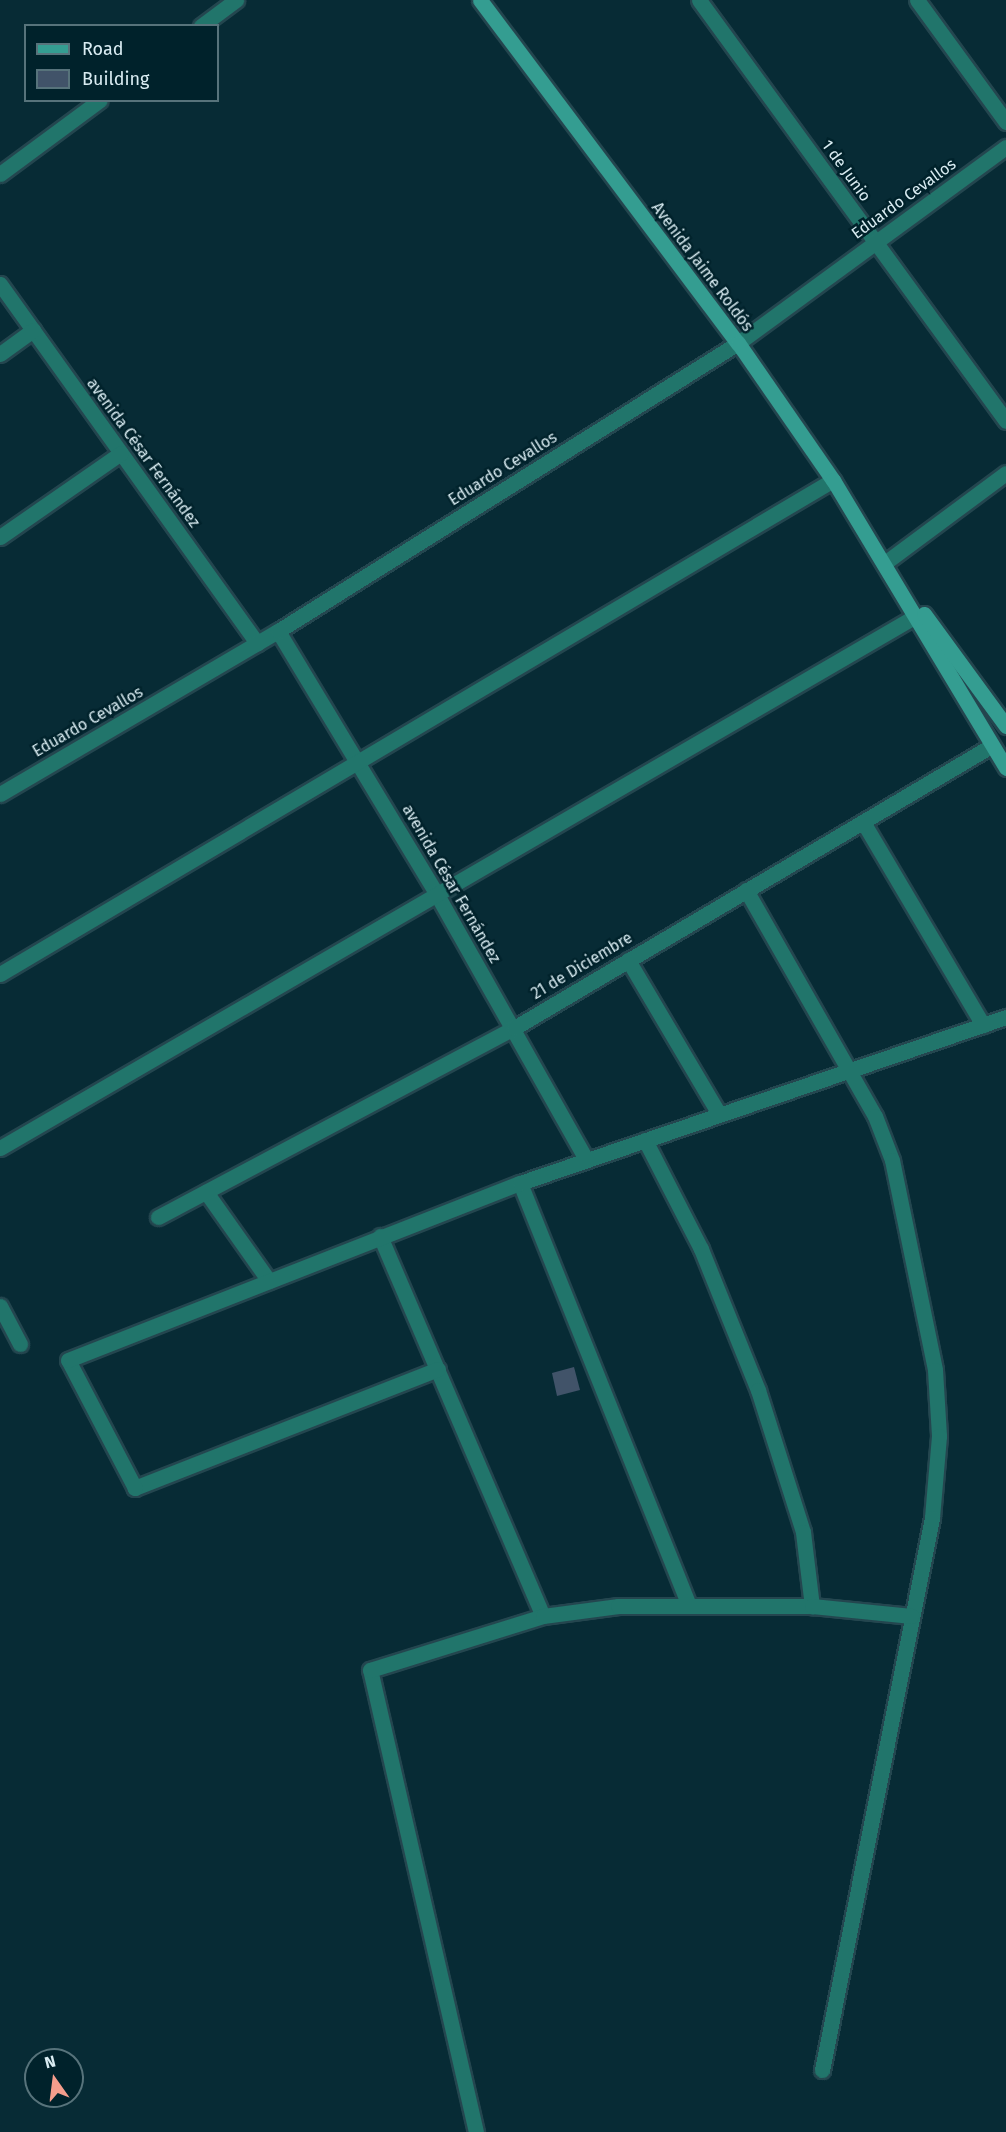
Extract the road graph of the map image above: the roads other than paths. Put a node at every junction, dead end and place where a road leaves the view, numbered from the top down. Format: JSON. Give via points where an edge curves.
{"nodes":[{"id":1,"x":236,"y":0,"type":"edge"},
{"id":2,"x":480,"y":0,"type":"edge"},
{"id":3,"x":699,"y":0,"type":"edge"},
{"id":4,"x":916,"y":0,"type":"edge"},
{"id":5,"x":204,"y":24,"type":"edge"},
{"id":6,"x":97,"y":102,"type":"edge"},
{"id":7,"x":1006,"y":122,"type":"edge"},
{"id":8,"x":1006,"y":147,"type":"edge"},
{"id":9,"x":0,"y":174,"type":"edge"},
{"id":10,"x":876,"y":242,"type":"junction"},
{"id":11,"x":0,"y":284,"type":"edge"},
{"id":12,"x":33,"y":330,"type":"junction"},
{"id":13,"x":738,"y":344,"type":"junction"},
{"id":14,"x":0,"y":354,"type":"edge"},
{"id":15,"x":1006,"y":421,"type":"edge"},
{"id":16,"x":121,"y":453,"type":"junction"},
{"id":17,"x":1006,"y":473,"type":"edge"},
{"id":18,"x":833,"y":480,"type":"junction"},
{"id":19,"x":0,"y":537,"type":"edge"},
{"id":20,"x":886,"y":562,"type":"junction"},
{"id":21,"x":916,"y":616,"type":"junction"},
{"id":22,"x":278,"y":631,"type":"junction"},
{"id":23,"x":257,"y":643,"type":"junction"},
{"id":24,"x":1006,"y":726,"type":"edge"},
{"id":25,"x":991,"y":746,"type":"junction"},
{"id":26,"x":358,"y":763,"type":"junction"},
{"id":27,"x":1005,"y":770,"type":"edge"},
{"id":28,"x":0,"y":795,"type":"edge"},
{"id":29,"x":863,"y":822,"type":"junction"},
{"id":30,"x":746,"y":890,"type":"junction"},
{"id":31,"x":436,"y":893,"type":"junction"},
{"id":32,"x":628,"y":960,"type":"junction"},
{"id":33,"x":0,"y":974,"type":"edge"},
{"id":34,"x":1006,"y":1017,"type":"edge"},
{"id":35,"x":983,"y":1025,"type":"junction"},
{"id":36,"x":513,"y":1028,"type":"junction"},
{"id":37,"x":853,"y":1070,"type":"junction"},
{"id":38,"x":719,"y":1114,"type":"junction"},
{"id":39,"x":645,"y":1140,"type":"junction"},
{"id":40,"x":0,"y":1148,"type":"edge"},
{"id":41,"x":586,"y":1159,"type":"junction"},
{"id":42,"x":520,"y":1183,"type":"junction"},
{"id":43,"x":206,"y":1192,"type":"junction"},
{"id":44,"x":158,"y":1216,"type":"dead end"},
{"id":45,"x":380,"y":1236,"type":"junction"},
{"id":46,"x":269,"y":1281,"type":"junction"},
{"id":47,"x":0,"y":1306,"type":"edge"},
{"id":48,"x":20,"y":1344,"type":"dead end"},
{"id":49,"x":438,"y":1369,"type":"junction"},
{"id":50,"x":688,"y":1603,"type":"junction"},
{"id":51,"x":812,"y":1606,"type":"junction"},
{"id":52,"x":543,"y":1616,"type":"junction"},
{"id":53,"x":912,"y":1616,"type":"junction"},
{"id":54,"x":822,"y":2070,"type":"dead end"},
{"id":55,"x":476,"y":2132,"type":"edge"}],
"edges":[{"from":1,"to":5,"type":"street"},
{"from":2,"to":13,"type":"street","name":"Avenida Jaime Roldós"},
{"from":3,"to":10,"type":"street","name":"1 de Junio"},
{"from":4,"to":7,"type":"street"},
{"from":6,"to":9,"type":"street"},
{"from":8,"to":10,"type":"street","name":"Eduardo Cevallos"},
{"from":10,"to":13,"type":"street","name":"Eduardo Cevallos"},
{"from":10,"to":15,"type":"street","name":"1 de Junio"},
{"from":11,"to":12,"type":"street","name":"avenida César Fernández"},
{"from":12,"to":14,"type":"street"},
{"from":12,"to":16,"type":"street","name":"avenida César Fernández"},
{"from":13,"to":18,"type":"street","name":"Avenida Jaime Roldós"},
{"from":13,"to":22,"type":"street","name":"Eduardo Cevallos"},
{"from":16,"to":19,"type":"street"},
{"from":16,"to":23,"type":"street","name":"avenida César Fernández"},
{"from":17,"to":20,"type":"street"},
{"from":18,"to":20,"type":"street","name":"Avenida Jaime Roldós"},
{"from":18,"to":26,"type":"street"},
{"from":20,"to":21,"type":"street","name":"Avenida Jaime Roldós"},
{"from":20,"to":24,"type":"street","name":"Avenida Jaime Roldós"},
{"from":21,"to":25,"type":"street","name":"Avenida Jaime Roldós"},
{"from":21,"to":31,"type":"street"},
{"from":22,"to":23,"type":"street","name":"Eduardo Cevallos"},
{"from":22,"to":26,"type":"street","name":"avenida César Fernández"},
{"from":23,"to":28,"type":"street","name":"Eduardo Cevallos"},
{"from":25,"to":27,"type":"street"},
{"from":25,"to":29,"type":"street","name":"21 de Diciembre"},
{"from":26,"to":31,"type":"street","name":"avenida César Fernández"},
{"from":26,"to":33,"type":"street"},
{"from":29,"to":30,"type":"street","name":"21 de Diciembre"},
{"from":29,"to":35,"type":"street"},
{"from":30,"to":32,"type":"street","name":"21 de Diciembre"},
{"from":30,"to":37,"type":"street"},
{"from":31,"to":36,"type":"street","name":"avenida César Fernández"},
{"from":31,"to":40,"type":"street"},
{"from":32,"to":36,"type":"street","name":"21 de Diciembre"},
{"from":32,"to":38,"type":"street"},
{"from":34,"to":35,"type":"street"},
{"from":35,"to":37,"type":"street"},
{"from":36,"to":41,"type":"street","name":"avenida César Fernández"},
{"from":36,"to":43,"type":"street","name":"21 de Diciembre"},
{"from":37,"to":38,"type":"street"},
{"from":37,"to":53,"type":"street","via":[[891,1160],[935,1370],[939,1436],[932,1518]]},
{"from":38,"to":39,"type":"street"},
{"from":39,"to":41,"type":"street"},
{"from":39,"to":51,"type":"street","via":[[701,1250],[758,1390],[803,1532]]},
{"from":41,"to":42,"type":"street"},
{"from":42,"to":45,"type":"street"},
{"from":42,"to":50,"type":"street"},
{"from":43,"to":44,"type":"street","name":"21 de Diciembre"},
{"from":43,"to":46,"type":"street"},
{"from":45,"to":46,"type":"street"},
{"from":45,"to":49,"type":"street"},
{"from":46,"to":49,"type":"street","via":[[68,1360],[135,1488]]},
{"from":47,"to":48,"type":"street"},
{"from":49,"to":52,"type":"street"},
{"from":50,"to":51,"type":"street"},
{"from":50,"to":52,"type":"street","via":[[618,1606]]},
{"from":51,"to":53,"type":"street"},
{"from":52,"to":55,"type":"street","via":[[370,1670]]},
{"from":53,"to":54,"type":"street"}]}
